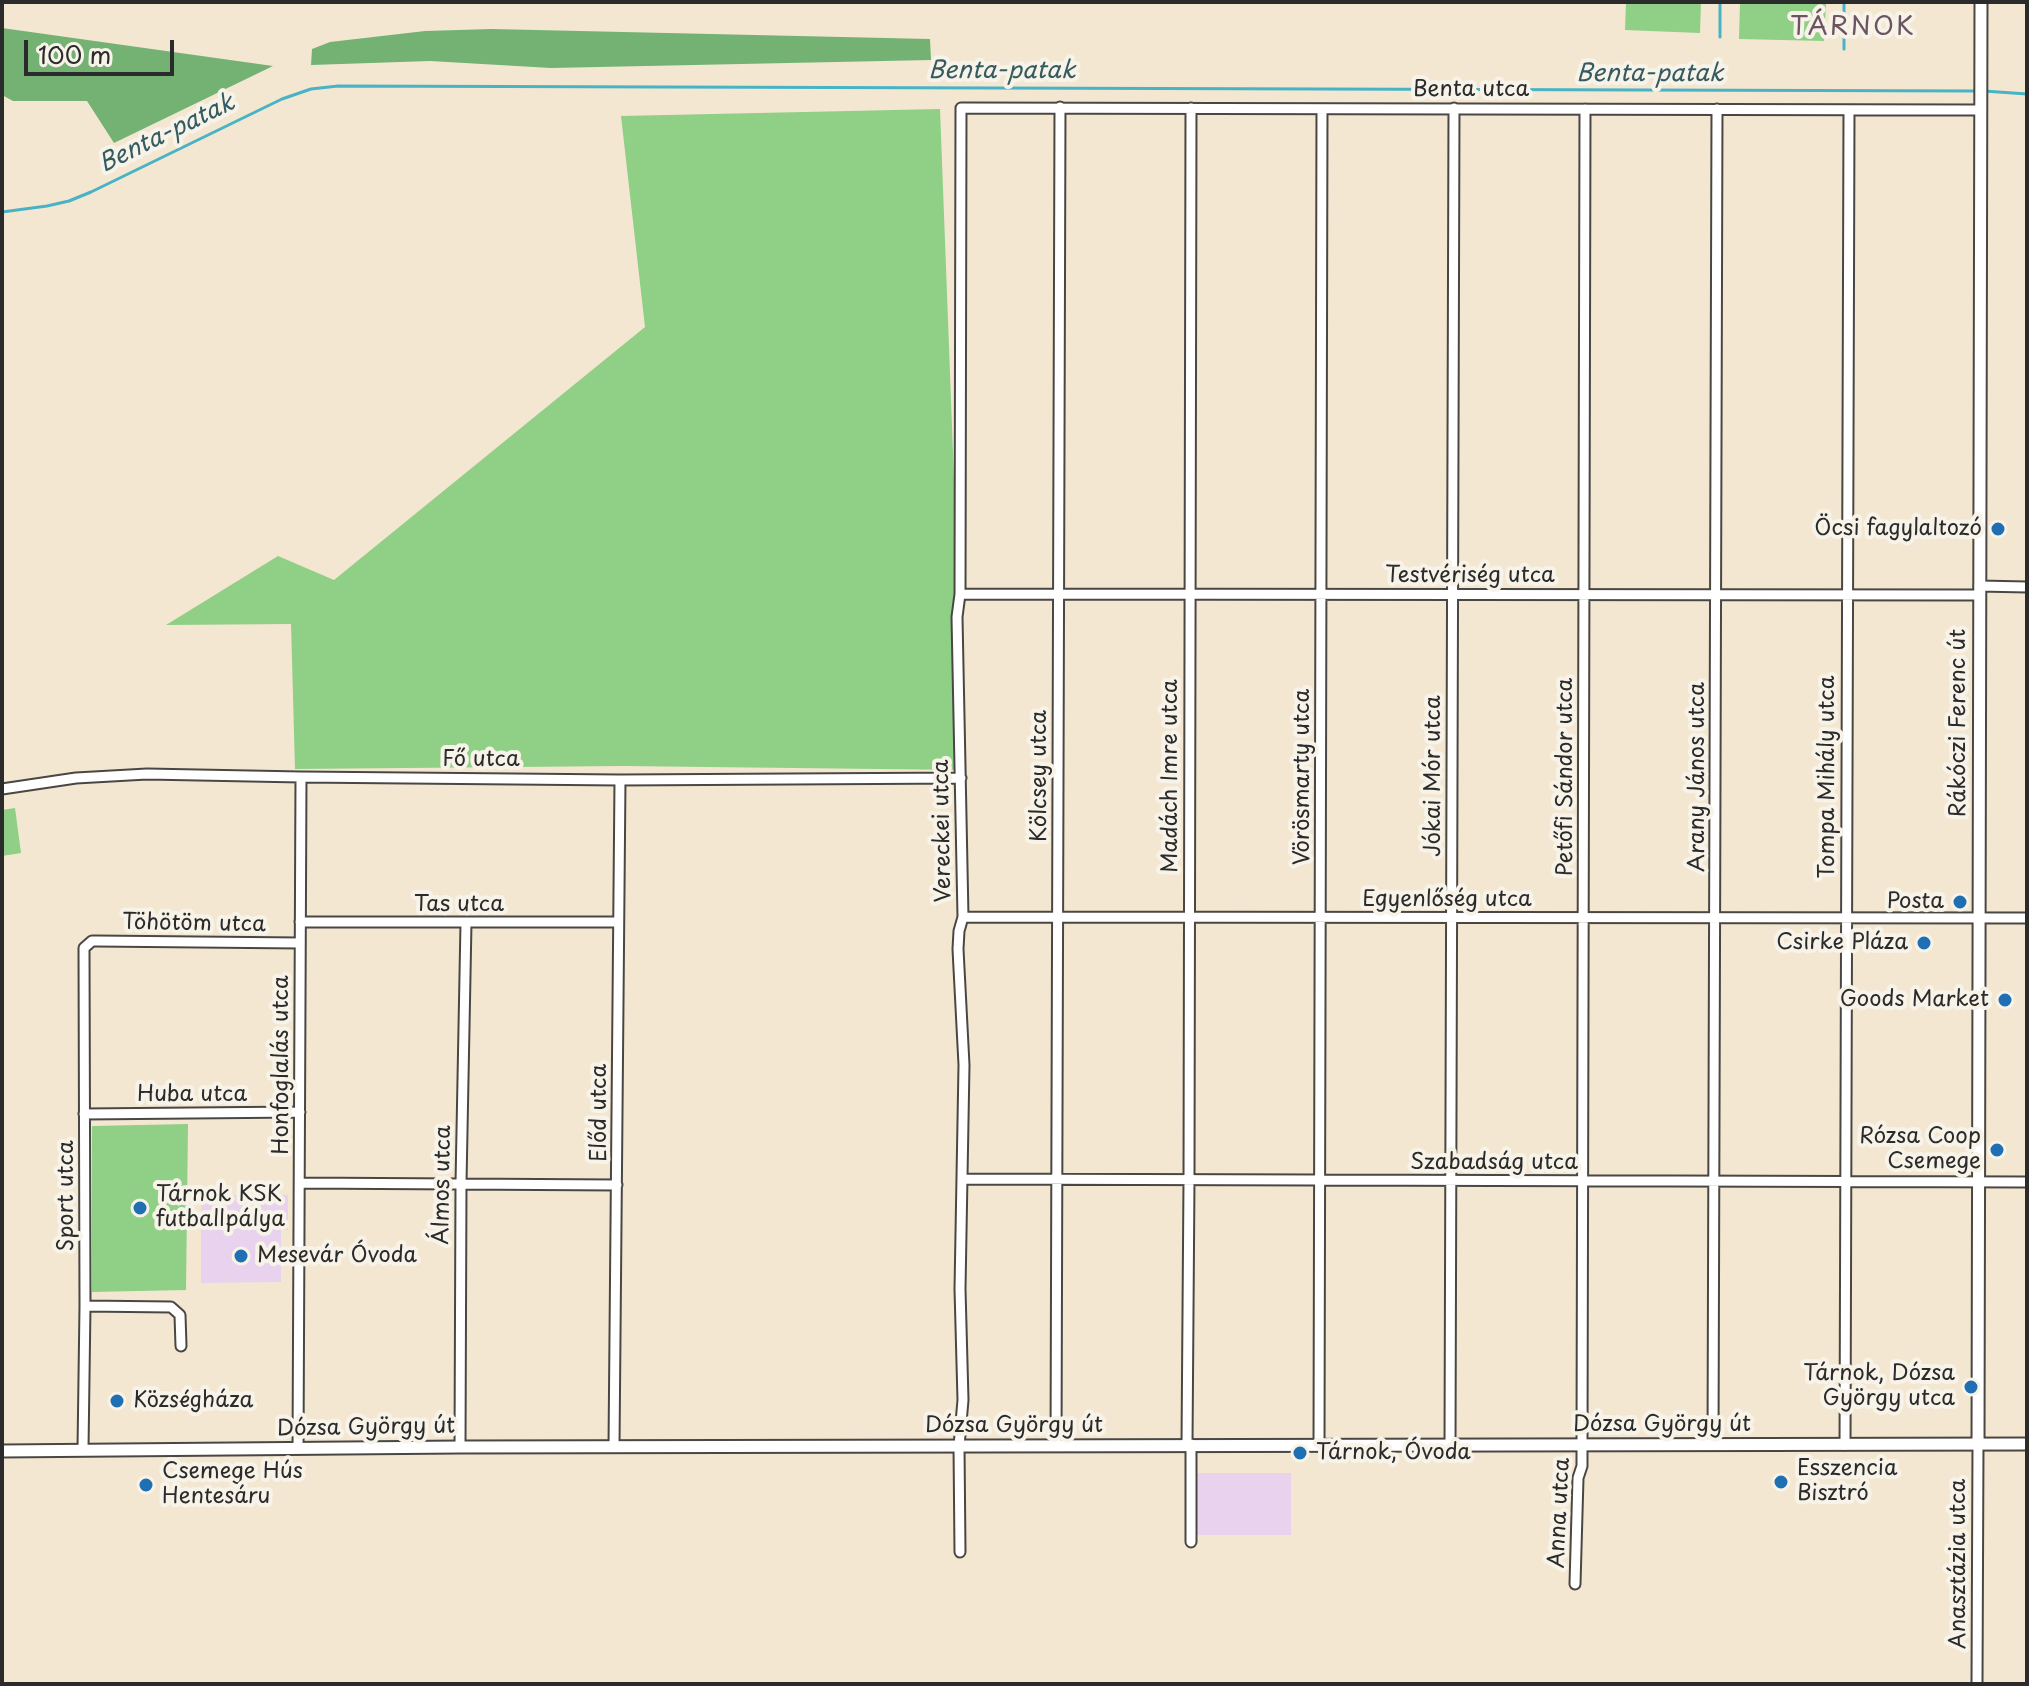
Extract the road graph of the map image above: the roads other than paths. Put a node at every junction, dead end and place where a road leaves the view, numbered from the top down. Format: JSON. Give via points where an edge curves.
{"nodes":[{"id":1,"x":1981,"y":2,"type":"edge"},
{"id":2,"x":1060,"y":107,"type":"junction"},
{"id":3,"x":961,"y":108,"type":"joint"},
{"id":4,"x":1191,"y":108,"type":"junction"},
{"id":5,"x":1454,"y":108,"type":"junction"},
{"id":6,"x":1322,"y":109,"type":"junction"},
{"id":7,"x":1585,"y":109,"type":"junction"},
{"id":8,"x":1717,"y":109,"type":"junction"},
{"id":9,"x":1849,"y":110,"type":"junction"},
{"id":10,"x":1980,"y":110,"type":"junction"},
{"id":11,"x":2027,"y":587,"type":"edge"},
{"id":12,"x":1980,"y":591,"type":"junction"},
{"id":13,"x":1058,"y":593,"type":"junction"},
{"id":14,"x":1190,"y":593,"type":"junction"},
{"id":15,"x":960,"y":594,"type":"junction"},
{"id":16,"x":1322,"y":594,"type":"junction"},
{"id":17,"x":1453,"y":594,"type":"junction"},
{"id":18,"x":1584,"y":594,"type":"junction"},
{"id":19,"x":1716,"y":595,"type":"junction"},
{"id":20,"x":1847,"y":595,"type":"junction"},
{"id":21,"x":301,"y":777,"type":"junction"},
{"id":22,"x":961,"y":778,"type":"junction"},
{"id":23,"x":620,"y":780,"type":"junction"},
{"id":24,"x":2,"y":789,"type":"edge"},
{"id":25,"x":963,"y":917,"type":"junction"},
{"id":26,"x":1189,"y":917,"type":"junction"},
{"id":27,"x":1320,"y":917,"type":"junction"},
{"id":28,"x":1057,"y":918,"type":"junction"},
{"id":29,"x":1452,"y":918,"type":"junction"},
{"id":30,"x":1584,"y":918,"type":"junction"},
{"id":31,"x":1846,"y":918,"type":"junction"},
{"id":32,"x":2027,"y":918,"type":"edge"},
{"id":33,"x":1715,"y":919,"type":"junction"},
{"id":34,"x":1979,"y":919,"type":"junction"},
{"id":35,"x":300,"y":922,"type":"junction"},
{"id":36,"x":618,"y":922,"type":"junction"},
{"id":37,"x":466,"y":923,"type":"junction"},
{"id":38,"x":300,"y":943,"type":"junction"},
{"id":39,"x":88,"y":944,"type":"joint"},
{"id":40,"x":300,"y":1112,"type":"junction"},
{"id":41,"x":84,"y":1114,"type":"junction"},
{"id":42,"x":962,"y":1179,"type":"junction"},
{"id":43,"x":1056,"y":1180,"type":"junction"},
{"id":44,"x":1189,"y":1180,"type":"junction"},
{"id":45,"x":1451,"y":1180,"type":"junction"},
{"id":46,"x":1319,"y":1181,"type":"junction"},
{"id":47,"x":1583,"y":1181,"type":"junction"},
{"id":48,"x":1714,"y":1182,"type":"junction"},
{"id":49,"x":1845,"y":1182,"type":"junction"},
{"id":50,"x":1978,"y":1182,"type":"junction"},
{"id":51,"x":2027,"y":1182,"type":"edge"},
{"id":52,"x":300,"y":1183,"type":"junction"},
{"id":53,"x":461,"y":1183,"type":"junction"},
{"id":54,"x":617,"y":1185,"type":"junction"},
{"id":55,"x":85,"y":1306,"type":"junction"},
{"id":56,"x":181,"y":1346,"type":"dead end"},
{"id":57,"x":1189,"y":1444,"type":"junction"},
{"id":58,"x":1978,"y":1444,"type":"junction"},
{"id":59,"x":2027,"y":1444,"type":"edge"},
{"id":60,"x":1056,"y":1445,"type":"junction"},
{"id":61,"x":1319,"y":1445,"type":"junction"},
{"id":62,"x":1450,"y":1445,"type":"junction"},
{"id":63,"x":1582,"y":1445,"type":"junction"},
{"id":64,"x":1713,"y":1445,"type":"junction"},
{"id":65,"x":1845,"y":1445,"type":"junction"},
{"id":66,"x":614,"y":1446,"type":"junction"},
{"id":67,"x":959,"y":1446,"type":"junction"},
{"id":68,"x":460,"y":1447,"type":"junction"},
{"id":69,"x":83,"y":1449,"type":"junction"},
{"id":70,"x":298,"y":1449,"type":"junction"},
{"id":71,"x":2,"y":1451,"type":"edge"},
{"id":72,"x":1191,"y":1542,"type":"dead end"},
{"id":73,"x":960,"y":1552,"type":"dead end"},
{"id":74,"x":1575,"y":1584,"type":"dead end"},
{"id":75,"x":1977,"y":1684,"type":"edge"}],
"edges":[{"from":1,"to":10,"type":"street","name":"Rákóczi Ferenc út"},
{"from":2,"to":3,"type":"street","name":"Benta utca"},
{"from":2,"to":4,"type":"street","name":"Benta utca"},
{"from":2,"to":13,"type":"street","name":"Kölcsey utca"},
{"from":3,"to":15,"type":"street","name":"Vereckei utca"},
{"from":4,"to":6,"type":"street","name":"Benta utca"},
{"from":4,"to":14,"type":"street","name":"Madách Imre utca"},
{"from":5,"to":6,"type":"street","name":"Benta utca"},
{"from":5,"to":7,"type":"street","name":"Benta utca"},
{"from":5,"to":17,"type":"street","name":"Jókai Mór utca"},
{"from":6,"to":16,"type":"street","name":"Vörösmarty utca"},
{"from":7,"to":8,"type":"street","name":"Benta utca"},
{"from":7,"to":18,"type":"street","name":"Petőfi Sándor utca"},
{"from":8,"to":9,"type":"street","name":"Benta utca"},
{"from":8,"to":19,"type":"street","name":"Arany János utca"},
{"from":9,"to":10,"type":"street","name":"Benta utca"},
{"from":9,"to":20,"type":"street","name":"Tompa Mihály utca"},
{"from":10,"to":12,"type":"street","name":"Rákóczi Ferenc út"},
{"from":11,"to":12,"type":"street","name":"Testvériség utca"},
{"from":12,"to":20,"type":"street","name":"Testvériség utca"},
{"from":12,"to":34,"type":"street","name":"Rákóczi Ferenc út"},
{"from":13,"to":14,"type":"street","name":"Testvériség utca"},
{"from":13,"to":15,"type":"street","name":"Testvériség utca"},
{"from":13,"to":28,"type":"street","name":"Kölcsey utca"},
{"from":14,"to":16,"type":"street","name":"Testvériség utca"},
{"from":14,"to":26,"type":"street","name":"Madách Imre utca"},
{"from":15,"to":22,"type":"street","name":"Vereckei utca"},
{"from":16,"to":17,"type":"street","name":"Testvériség utca"},
{"from":16,"to":27,"type":"street","name":"Vörösmarty utca"},
{"from":17,"to":18,"type":"street","name":"Testvériség utca"},
{"from":17,"to":29,"type":"street","name":"Jókai Mór utca"},
{"from":18,"to":19,"type":"street","name":"Testvériség utca"},
{"from":18,"to":30,"type":"street","name":"Petőfi Sándor utca"},
{"from":19,"to":20,"type":"street","name":"Testvériség utca"},
{"from":19,"to":33,"type":"street","name":"Arany János utca"},
{"from":20,"to":31,"type":"street","name":"Tompa Mihály utca"},
{"from":21,"to":23,"type":"street","name":"Fő utca"},
{"from":21,"to":24,"type":"street","name":"Fő utca","via":[[147,774]]},
{"from":21,"to":35,"type":"street","name":"Honfoglalás utca"},
{"from":22,"to":23,"type":"street","name":"Fő utca"},
{"from":22,"to":25,"type":"street","name":"Vereckei utca"},
{"from":23,"to":36,"type":"street","name":"Előd utca"},
{"from":25,"to":28,"type":"street","name":"Egyenlőség utca"},
{"from":25,"to":42,"type":"street","name":"Vereckei utca","via":[[958,939]]},
{"from":26,"to":27,"type":"street","name":"Egyenlőség utca"},
{"from":26,"to":28,"type":"street","name":"Egyenlőség utca"},
{"from":26,"to":44,"type":"street","name":"Madách Imre utca"},
{"from":27,"to":29,"type":"street","name":"Egyenlőség utca"},
{"from":27,"to":46,"type":"street","name":"Vörösmarty utca"},
{"from":28,"to":43,"type":"street","name":"Kölcsey utca"},
{"from":29,"to":30,"type":"street","name":"Egyenlőség utca"},
{"from":29,"to":45,"type":"street","name":"Jókai Mór utca"},
{"from":30,"to":33,"type":"street","name":"Egyenlőség utca"},
{"from":30,"to":47,"type":"street","name":"Petőfi Sándor utca"},
{"from":31,"to":33,"type":"street","name":"Egyenlőség utca"},
{"from":31,"to":34,"type":"street","name":"Egyenlőség utca"},
{"from":31,"to":49,"type":"street","name":"Tompa Mihály utca"},
{"from":32,"to":34,"type":"street","name":"Egyenlőség utca"},
{"from":33,"to":48,"type":"street","name":"Arany János utca"},
{"from":34,"to":50,"type":"street","name":"Rákóczi Ferenc út"},
{"from":35,"to":37,"type":"street","name":"Tas utca"},
{"from":35,"to":38,"type":"street","name":"Honfoglalás utca"},
{"from":36,"to":37,"type":"street","name":"Tas utca"},
{"from":36,"to":54,"type":"street","name":"Előd utca"},
{"from":37,"to":53,"type":"street","name":"Álmos utca"},
{"from":38,"to":39,"type":"street","name":"Töhötöm utca"},
{"from":38,"to":40,"type":"street","name":"Honfoglalás utca"},
{"from":39,"to":41,"type":"street","name":"Sport utca","via":[[83,953]]},
{"from":40,"to":41,"type":"street","name":"Huba utca"},
{"from":40,"to":52,"type":"street","name":"Honfoglalás utca"},
{"from":41,"to":55,"type":"street","name":"Sport utca"},
{"from":42,"to":43,"type":"street","name":"Szabadság utca"},
{"from":42,"to":67,"type":"street","name":"Vereckei utca"},
{"from":43,"to":44,"type":"street","name":"Szabadság utca"},
{"from":43,"to":60,"type":"street","name":"Kölcsey utca"},
{"from":44,"to":46,"type":"street","name":"Szabadság utca"},
{"from":44,"to":57,"type":"street","name":"Madách Imre utca"},
{"from":45,"to":46,"type":"street","name":"Szabadság utca"},
{"from":45,"to":47,"type":"street","name":"Szabadság utca"},
{"from":45,"to":62,"type":"street","name":"Jókai Mór utca"},
{"from":46,"to":61,"type":"street","name":"Vörösmarty utca"},
{"from":47,"to":48,"type":"street","name":"Szabadság utca"},
{"from":47,"to":63,"type":"street","name":"Petőfi Sándor utca"},
{"from":48,"to":49,"type":"street","name":"Szabadság utca"},
{"from":48,"to":64,"type":"street","name":"Arany János utca"},
{"from":49,"to":50,"type":"street","name":"Szabadság utca"},
{"from":49,"to":65,"type":"street","name":"Tompa Mihály utca"},
{"from":50,"to":51,"type":"street","name":"Szabadság utca"},
{"from":50,"to":58,"type":"street","name":"Rákóczi Ferenc út"},
{"from":52,"to":53,"type":"street"},
{"from":52,"to":70,"type":"street","name":"Honfoglalás utca"},
{"from":53,"to":54,"type":"street"},
{"from":53,"to":68,"type":"street","name":"Álmos utca"},
{"from":54,"to":66,"type":"street","name":"Előd utca"},
{"from":55,"to":56,"type":"street","via":[[171,1307],[180,1315]]},
{"from":55,"to":69,"type":"street","name":"Sport utca"},
{"from":57,"to":60,"type":"street","name":"Dózsa György út"},
{"from":57,"to":61,"type":"street","name":"Dózsa György út"},
{"from":57,"to":72,"type":"street","name":"Madách Imre utca"},
{"from":58,"to":59,"type":"street","name":"Dózsa György út"},
{"from":58,"to":65,"type":"street","name":"Dózsa György út"},
{"from":58,"to":75,"type":"street","name":"Anasztázia utca"},
{"from":60,"to":67,"type":"street","name":"Dózsa György út"},
{"from":61,"to":62,"type":"street","name":"Dózsa György út"},
{"from":62,"to":63,"type":"street","name":"Dózsa György út"},
{"from":63,"to":64,"type":"street","name":"Dózsa György út"},
{"from":63,"to":74,"type":"street","name":"Anna utca"},
{"from":64,"to":65,"type":"street","name":"Dózsa György út"},
{"from":66,"to":67,"type":"street","name":"Dózsa György út"},
{"from":66,"to":68,"type":"street","name":"Dózsa György út"},
{"from":67,"to":73,"type":"street","name":"Vereckei utca"},
{"from":68,"to":70,"type":"street","name":"Dózsa György út"},
{"from":69,"to":70,"type":"street","name":"Dózsa György út"},
{"from":69,"to":71,"type":"street","name":"Dózsa György út"}]}
